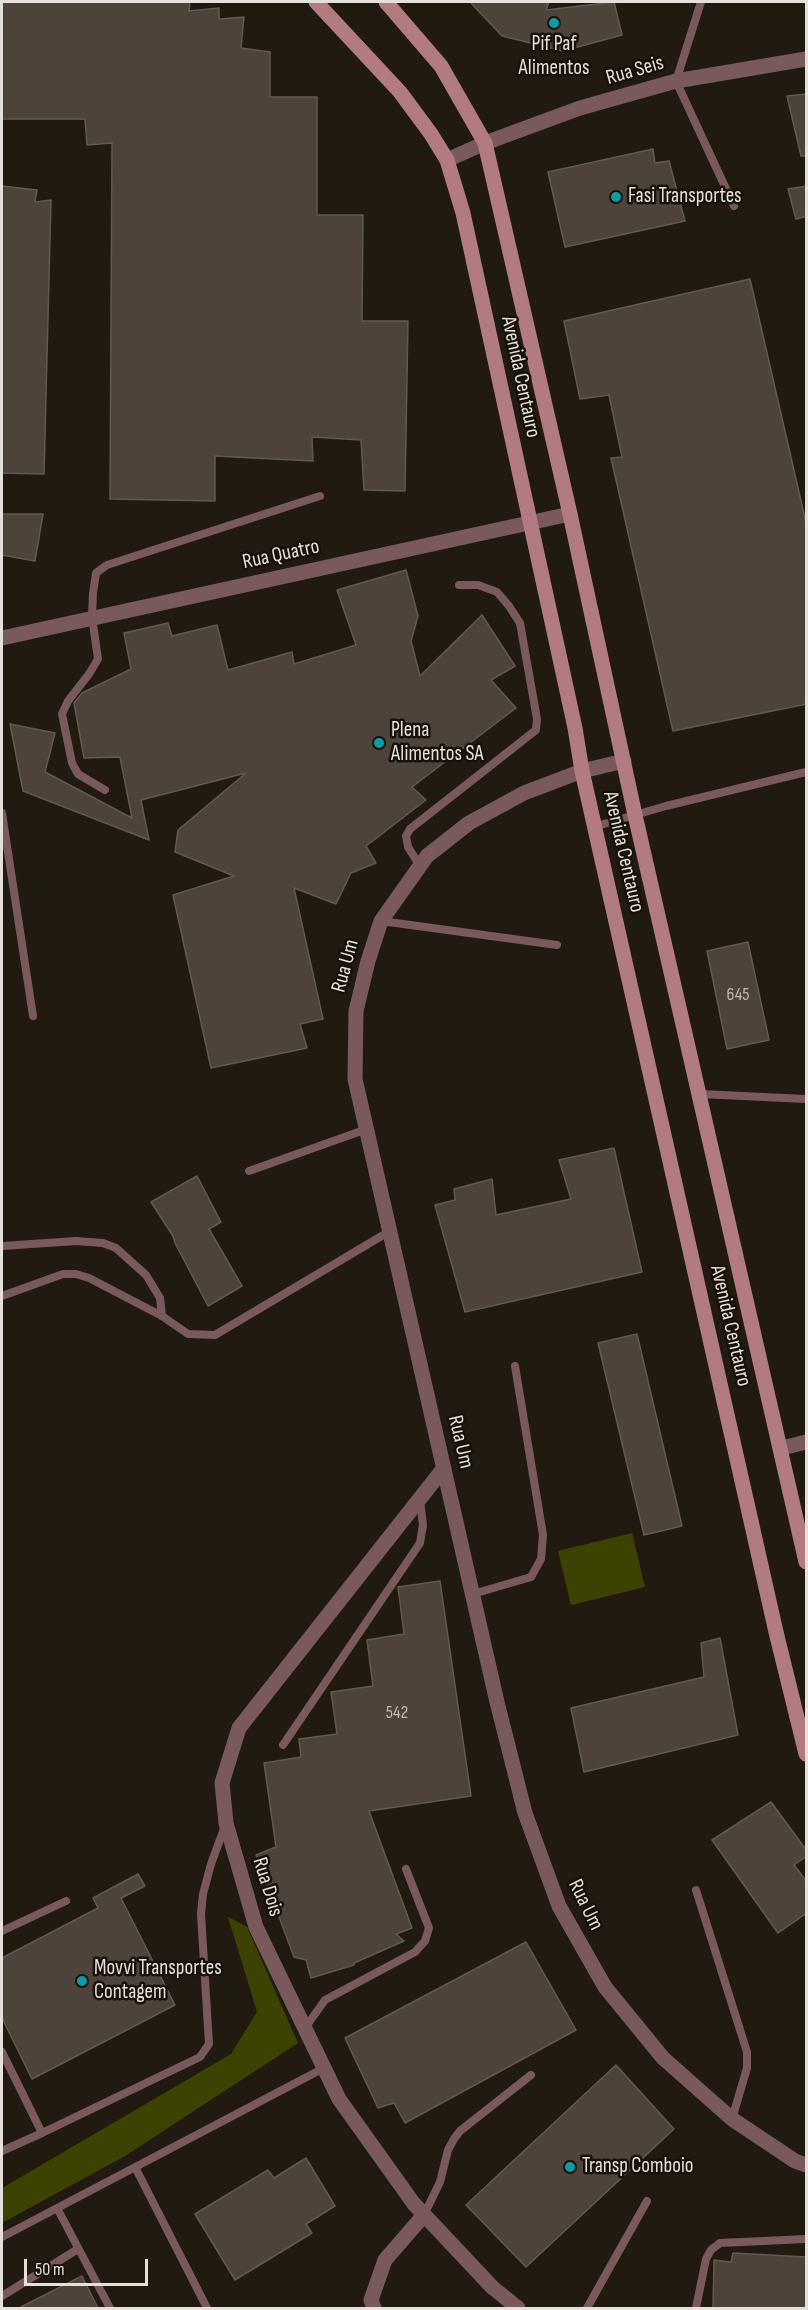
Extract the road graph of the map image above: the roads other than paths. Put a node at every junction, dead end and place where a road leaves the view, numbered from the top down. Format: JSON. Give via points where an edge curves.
{"nodes":[{"id":1,"x":316,"y":2,"type":"edge"},
{"id":2,"x":386,"y":2,"type":"edge"},
{"id":3,"x":701,"y":2,"type":"edge"},
{"id":4,"x":807,"y":59,"type":"edge"},
{"id":5,"x":676,"y":81,"type":"junction"},
{"id":6,"x":485,"y":143,"type":"junction"},
{"id":7,"x":447,"y":160,"type":"junction"},
{"id":8,"x":734,"y":207,"type":"dead end"},
{"id":9,"x":320,"y":495,"type":"dead end"},
{"id":10,"x":570,"y":514,"type":"junction"},
{"id":11,"x":530,"y":523,"type":"junction"},
{"id":12,"x":459,"y":585,"type":"dead end"},
{"id":13,"x":92,"y":617,"type":"junction"},
{"id":14,"x":2,"y":638,"type":"edge"},
{"id":15,"x":624,"y":761,"type":"junction"},
{"id":16,"x":582,"y":771,"type":"junction"},
{"id":17,"x":807,"y":772,"type":"edge"},
{"id":18,"x":105,"y":790,"type":"dead end"},
{"id":19,"x":2,"y":813,"type":"edge"},
{"id":20,"x":635,"y":815,"type":"junction"},
{"id":21,"x":597,"y":826,"type":"junction"},
{"id":22,"x":420,"y":866,"type":"junction"},
{"id":23,"x":381,"y":921,"type":"junction"},
{"id":24,"x":557,"y":945,"type":"dead end"},
{"id":25,"x":33,"y":1016,"type":"dead end"},
{"id":26,"x":700,"y":1094,"type":"junction"},
{"id":27,"x":807,"y":1099,"type":"edge"},
{"id":28,"x":367,"y":1129,"type":"junction"},
{"id":29,"x":249,"y":1171,"type":"dead end"},
{"id":30,"x":390,"y":1231,"type":"junction"},
{"id":31,"x":2,"y":1246,"type":"edge"},
{"id":32,"x":2,"y":1296,"type":"edge"},
{"id":33,"x":162,"y":1317,"type":"junction"},
{"id":34,"x":515,"y":1366,"type":"dead end"},
{"id":35,"x":807,"y":1442,"type":"edge"},
{"id":36,"x":782,"y":1448,"type":"junction"},
{"id":37,"x":444,"y":1468,"type":"junction"},
{"id":38,"x":419,"y":1500,"type":"junction"},
{"id":39,"x":807,"y":1562,"type":"edge"},
{"id":40,"x":473,"y":1594,"type":"junction"},
{"id":41,"x":283,"y":1745,"type":"dead end"},
{"id":42,"x":807,"y":1754,"type":"edge"},
{"id":43,"x":226,"y":1823,"type":"junction"},
{"id":44,"x":406,"y":1869,"type":"dead end"},
{"id":45,"x":696,"y":1890,"type":"dead end"},
{"id":46,"x":66,"y":1901,"type":"dead end"},
{"id":47,"x":2,"y":1931,"type":"edge"},
{"id":48,"x":305,"y":2028,"type":"junction"},
{"id":49,"x":2,"y":2052,"type":"edge"},
{"id":50,"x":324,"y":2068,"type":"junction"},
{"id":51,"x":531,"y":2075,"type":"dead end"},
{"id":52,"x":732,"y":2120,"type":"junction"},
{"id":53,"x":42,"y":2133,"type":"junction"},
{"id":54,"x":2,"y":2151,"type":"edge"},
{"id":55,"x":807,"y":2164,"type":"edge"},
{"id":56,"x":135,"y":2167,"type":"junction"},
{"id":57,"x":647,"y":2200,"type":"dead end"},
{"id":58,"x":57,"y":2208,"type":"junction"},
{"id":59,"x":424,"y":2215,"type":"junction"},
{"id":60,"x":2,"y":2237,"type":"edge"},
{"id":61,"x":807,"y":2239,"type":"edge"},
{"id":62,"x":78,"y":2249,"type":"junction"},
{"id":63,"x":2,"y":2295,"type":"edge"},
{"id":64,"x":110,"y":2308,"type":"edge"},
{"id":65,"x":207,"y":2308,"type":"edge"},
{"id":66,"x":374,"y":2308,"type":"edge"},
{"id":67,"x":518,"y":2308,"type":"edge"},
{"id":68,"x":587,"y":2308,"type":"edge"},
{"id":69,"x":696,"y":2308,"type":"edge"}],
"edges":[{"from":1,"to":7,"type":"street","name":"Avenida Centauro","via":[[400,92]]},
{"from":2,"to":6,"type":"street","name":"Avenida Centauro","via":[[441,66]]},
{"from":3,"to":5,"type":"lane"},
{"from":4,"to":5,"type":"street","name":"Rua Seis"},
{"from":5,"to":6,"type":"street","name":"Rua Seis","via":[[580,108]]},
{"from":5,"to":8,"type":"lane"},
{"from":6,"to":7,"type":"street","name":"Rua Seis"},
{"from":6,"to":10,"type":"street","name":"Avenida Centauro"},
{"from":7,"to":11,"type":"street","name":"Avenida Centauro","via":[[463,213]]},
{"from":9,"to":13,"type":"lane","via":[[107,564],[96,573]]},
{"from":10,"to":11,"type":"street","name":"Rua Quatro"},
{"from":10,"to":15,"type":"street","name":"Avenida Centauro"},
{"from":11,"to":13,"type":"street","name":"Rua Quatro"},
{"from":11,"to":16,"type":"street","name":"Avenida Centauro"},
{"from":12,"to":22,"type":"lane","via":[[478,585],[497,592],[520,624],[536,730],[410,829],[405,836],[408,848]]},
{"from":13,"to":14,"type":"street","name":"Rua Quatro"},
{"from":13,"to":18,"type":"lane","via":[[98,659],[62,714],[78,774]]},
{"from":15,"to":16,"type":"street","name":"Rua Um"},
{"from":15,"to":20,"type":"street","name":"Avenida Centauro"},
{"from":16,"to":21,"type":"street","name":"Avenida Centauro"},
{"from":16,"to":22,"type":"street","name":"Rua Um","via":[[524,793],[470,823],[427,856]]},
{"from":17,"to":20,"type":"lane"},
{"from":19,"to":25,"type":"lane"},
{"from":20,"to":21,"type":"lane"},
{"from":20,"to":26,"type":"street","name":"Avenida Centauro"},
{"from":21,"to":42,"type":"street","name":"Avenida Centauro","via":[[776,1632]]},
{"from":22,"to":23,"type":"street","name":"Rua Um"},
{"from":23,"to":24,"type":"lane"},
{"from":23,"to":28,"type":"street","name":"Rua Um","via":[[356,1011],[355,1079]]},
{"from":26,"to":27,"type":"lane"},
{"from":26,"to":36,"type":"street","name":"Avenida Centauro"},
{"from":28,"to":29,"type":"lane"},
{"from":28,"to":30,"type":"street","name":"Rua Um"},
{"from":30,"to":33,"type":"lane","via":[[214,1335],[188,1334]]},
{"from":30,"to":37,"type":"street","name":"Rua Um"},
{"from":31,"to":33,"type":"lane","via":[[76,1240],[116,1248],[146,1275],[160,1298]]},
{"from":32,"to":33,"type":"lane","via":[[63,1274],[76,1274]]},
{"from":34,"to":40,"type":"lane","via":[[543,1535],[541,1559],[531,1577]]},
{"from":35,"to":36,"type":"street"},
{"from":36,"to":39,"type":"street","name":"Avenida Centauro"},
{"from":37,"to":38,"type":"street","name":"Rua Dois"},
{"from":37,"to":40,"type":"street","name":"Rua Um"},
{"from":38,"to":41,"type":"lane","via":[[423,1526],[420,1543]]},
{"from":38,"to":43,"type":"street","name":"Rua Dois","via":[[239,1728],[222,1783]]},
{"from":40,"to":52,"type":"street","name":"Rua Um","via":[[525,1813],[559,1906],[605,1987],[663,2058]]},
{"from":43,"to":48,"type":"street","name":"Rua Dois","via":[[256,1927]]},
{"from":43,"to":53,"type":"lane","via":[[211,1864],[201,1914],[209,2044],[206,2052]]},
{"from":44,"to":48,"type":"lane","via":[[429,1928],[425,1941],[415,1952],[325,2000]]},
{"from":45,"to":52,"type":"lane","via":[[747,2052],[747,2068]]},
{"from":46,"to":47,"type":"lane"},
{"from":48,"to":50,"type":"street","name":"Rua Dois"},
{"from":49,"to":53,"type":"lane"},
{"from":50,"to":56,"type":"lane"},
{"from":50,"to":59,"type":"street","name":"Rua Dois","via":[[339,2099]]},
{"from":51,"to":59,"type":"lane","via":[[460,2131],[448,2150],[440,2182]]},
{"from":52,"to":55,"type":"street","name":"Rua Um"},
{"from":53,"to":54,"type":"lane"},
{"from":56,"to":58,"type":"lane"},
{"from":56,"to":65,"type":"lane"},
{"from":57,"to":68,"type":"lane"},
{"from":58,"to":60,"type":"lane"},
{"from":58,"to":62,"type":"lane"},
{"from":59,"to":66,"type":"street","via":[[385,2260],[371,2300]]},
{"from":59,"to":67,"type":"street","name":"Rua Dois","via":[[492,2287]]},
{"from":61,"to":69,"type":"lane","via":[[720,2243],[706,2259]]},
{"from":62,"to":63,"type":"lane"},
{"from":62,"to":64,"type":"lane"}]}
